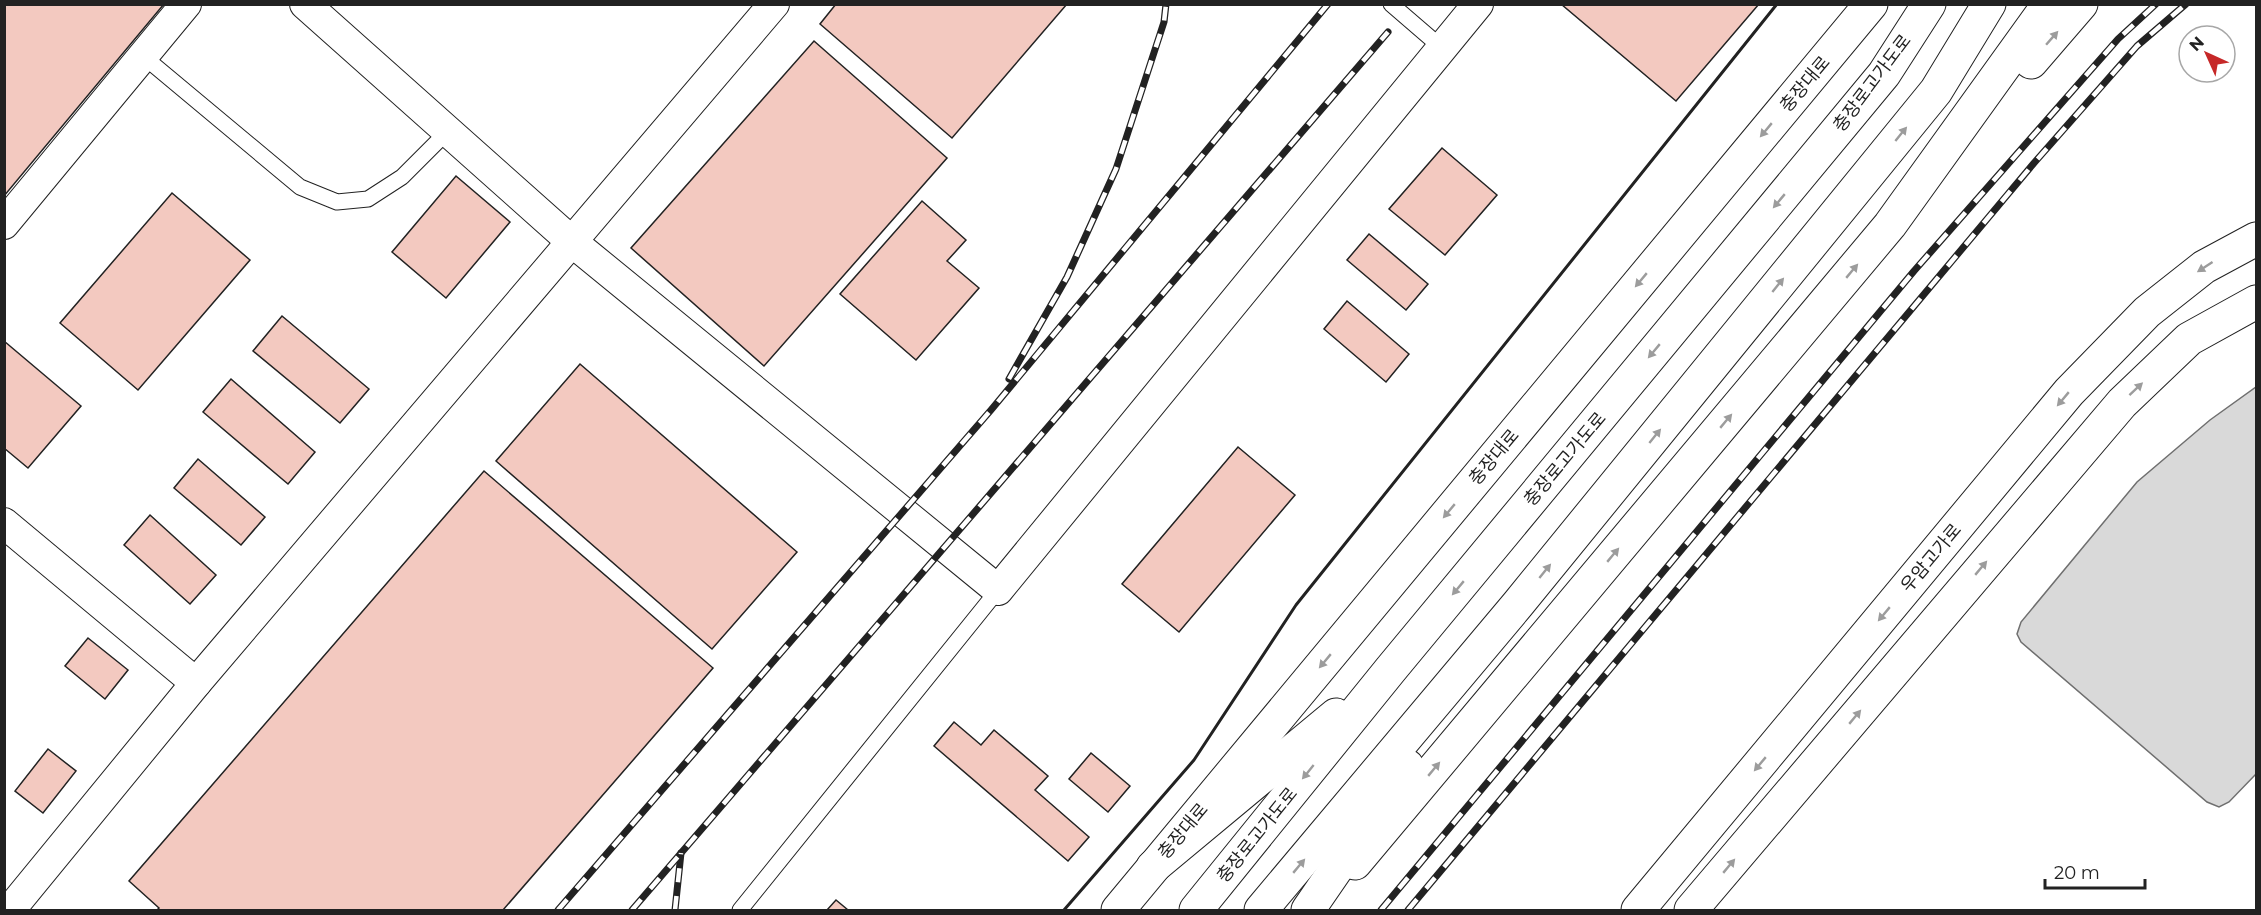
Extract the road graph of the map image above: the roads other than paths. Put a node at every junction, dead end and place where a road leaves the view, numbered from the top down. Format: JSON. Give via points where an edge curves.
{"nodes":[{"id":1,"x":186,"y":4,"type":"edge"},
{"id":2,"x":305,"y":4,"type":"edge"},
{"id":3,"x":774,"y":4,"type":"edge"},
{"id":4,"x":1391,"y":4,"type":"edge"},
{"id":5,"x":1478,"y":4,"type":"edge"},
{"id":6,"x":1870,"y":4,"type":"edge"},
{"id":7,"x":1929,"y":4,"type":"edge"},
{"id":8,"x":1989,"y":4,"type":"edge"},
{"id":9,"x":2049,"y":4,"type":"edge"},
{"id":10,"x":2081,"y":4,"type":"edge"},
{"id":11,"x":1442,"y":48,"type":"junction"},
{"id":12,"x":143,"y":56,"type":"junction"},
{"id":13,"x":448,"y":131,"type":"junction"},
{"id":14,"x":4,"y":224,"type":"edge"},
{"id":15,"x":1890,"y":225,"type":"junction"},
{"id":16,"x":2256,"y":239,"type":"edge"},
{"id":17,"x":572,"y":241,"type":"junction"},
{"id":18,"x":2256,"y":302,"type":"edge"},
{"id":19,"x":4,"y":523,"type":"edge"},
{"id":20,"x":998,"y":590,"type":"junction"},
{"id":21,"x":1518,"y":604,"type":"junction"},
{"id":22,"x":1391,"y":669,"type":"junction"},
{"id":23,"x":196,"y":683,"type":"junction"},
{"id":24,"x":1153,"y":867,"type":"junction"},
{"id":25,"x":10,"y":910,"type":"edge"},
{"id":26,"x":740,"y":910,"type":"edge"},
{"id":27,"x":1118,"y":910,"type":"edge"},
{"id":28,"x":1196,"y":910,"type":"edge"},
{"id":29,"x":1261,"y":910,"type":"edge"},
{"id":30,"x":1308,"y":910,"type":"edge"},
{"id":31,"x":1316,"y":910,"type":"edge"},
{"id":32,"x":1638,"y":910,"type":"edge"},
{"id":33,"x":1691,"y":910,"type":"edge"}],
"edges":[{"from":1,"to":12,"type":"street"},
{"from":2,"to":13,"type":"street"},
{"from":3,"to":17,"type":"street"},
{"from":4,"to":11,"type":"lane"},
{"from":5,"to":11,"type":"street"},
{"from":6,"to":24,"type":"main road","name":"충장대로","one_way":true},
{"from":7,"to":22,"type":"main road","name":"충장로고가도로","one_way":true,"via":[[1884,74]]},
{"from":21,"to":8,"type":"main road","one_way":true,"via":[[1936,91]]},
{"from":9,"to":15,"type":"main road"},
{"from":15,"to":10,"type":"main road","one_way":true},
{"from":11,"to":20,"type":"street"},
{"from":12,"to":13,"type":"lane","via":[[300,187],[337,202],[368,199],[402,177]]},
{"from":12,"to":14,"type":"street"},
{"from":13,"to":17,"type":"street"},
{"from":31,"to":15,"type":"main road","one_way":true},
{"from":16,"to":32,"type":"main road","name":"우암고가로","one_way":true,"via":[[2204,267],[2147,312],[2069,392]]},
{"from":17,"to":20,"type":"street"},
{"from":17,"to":23,"type":"street"},
{"from":33,"to":18,"type":"main road","one_way":true,"via":[[2122,403],[2189,339]]},
{"from":19,"to":23,"type":"street"},
{"from":20,"to":26,"type":"lane"},
{"from":29,"to":21,"type":"main road","one_way":true},
{"from":21,"to":30,"type":"main road"},
{"from":22,"to":24,"type":"main road"},
{"from":22,"to":28,"type":"main road","name":"충장로고가도로","one_way":true},
{"from":23,"to":25,"type":"street"},
{"from":24,"to":27,"type":"main road","name":"충장대로"}]}
